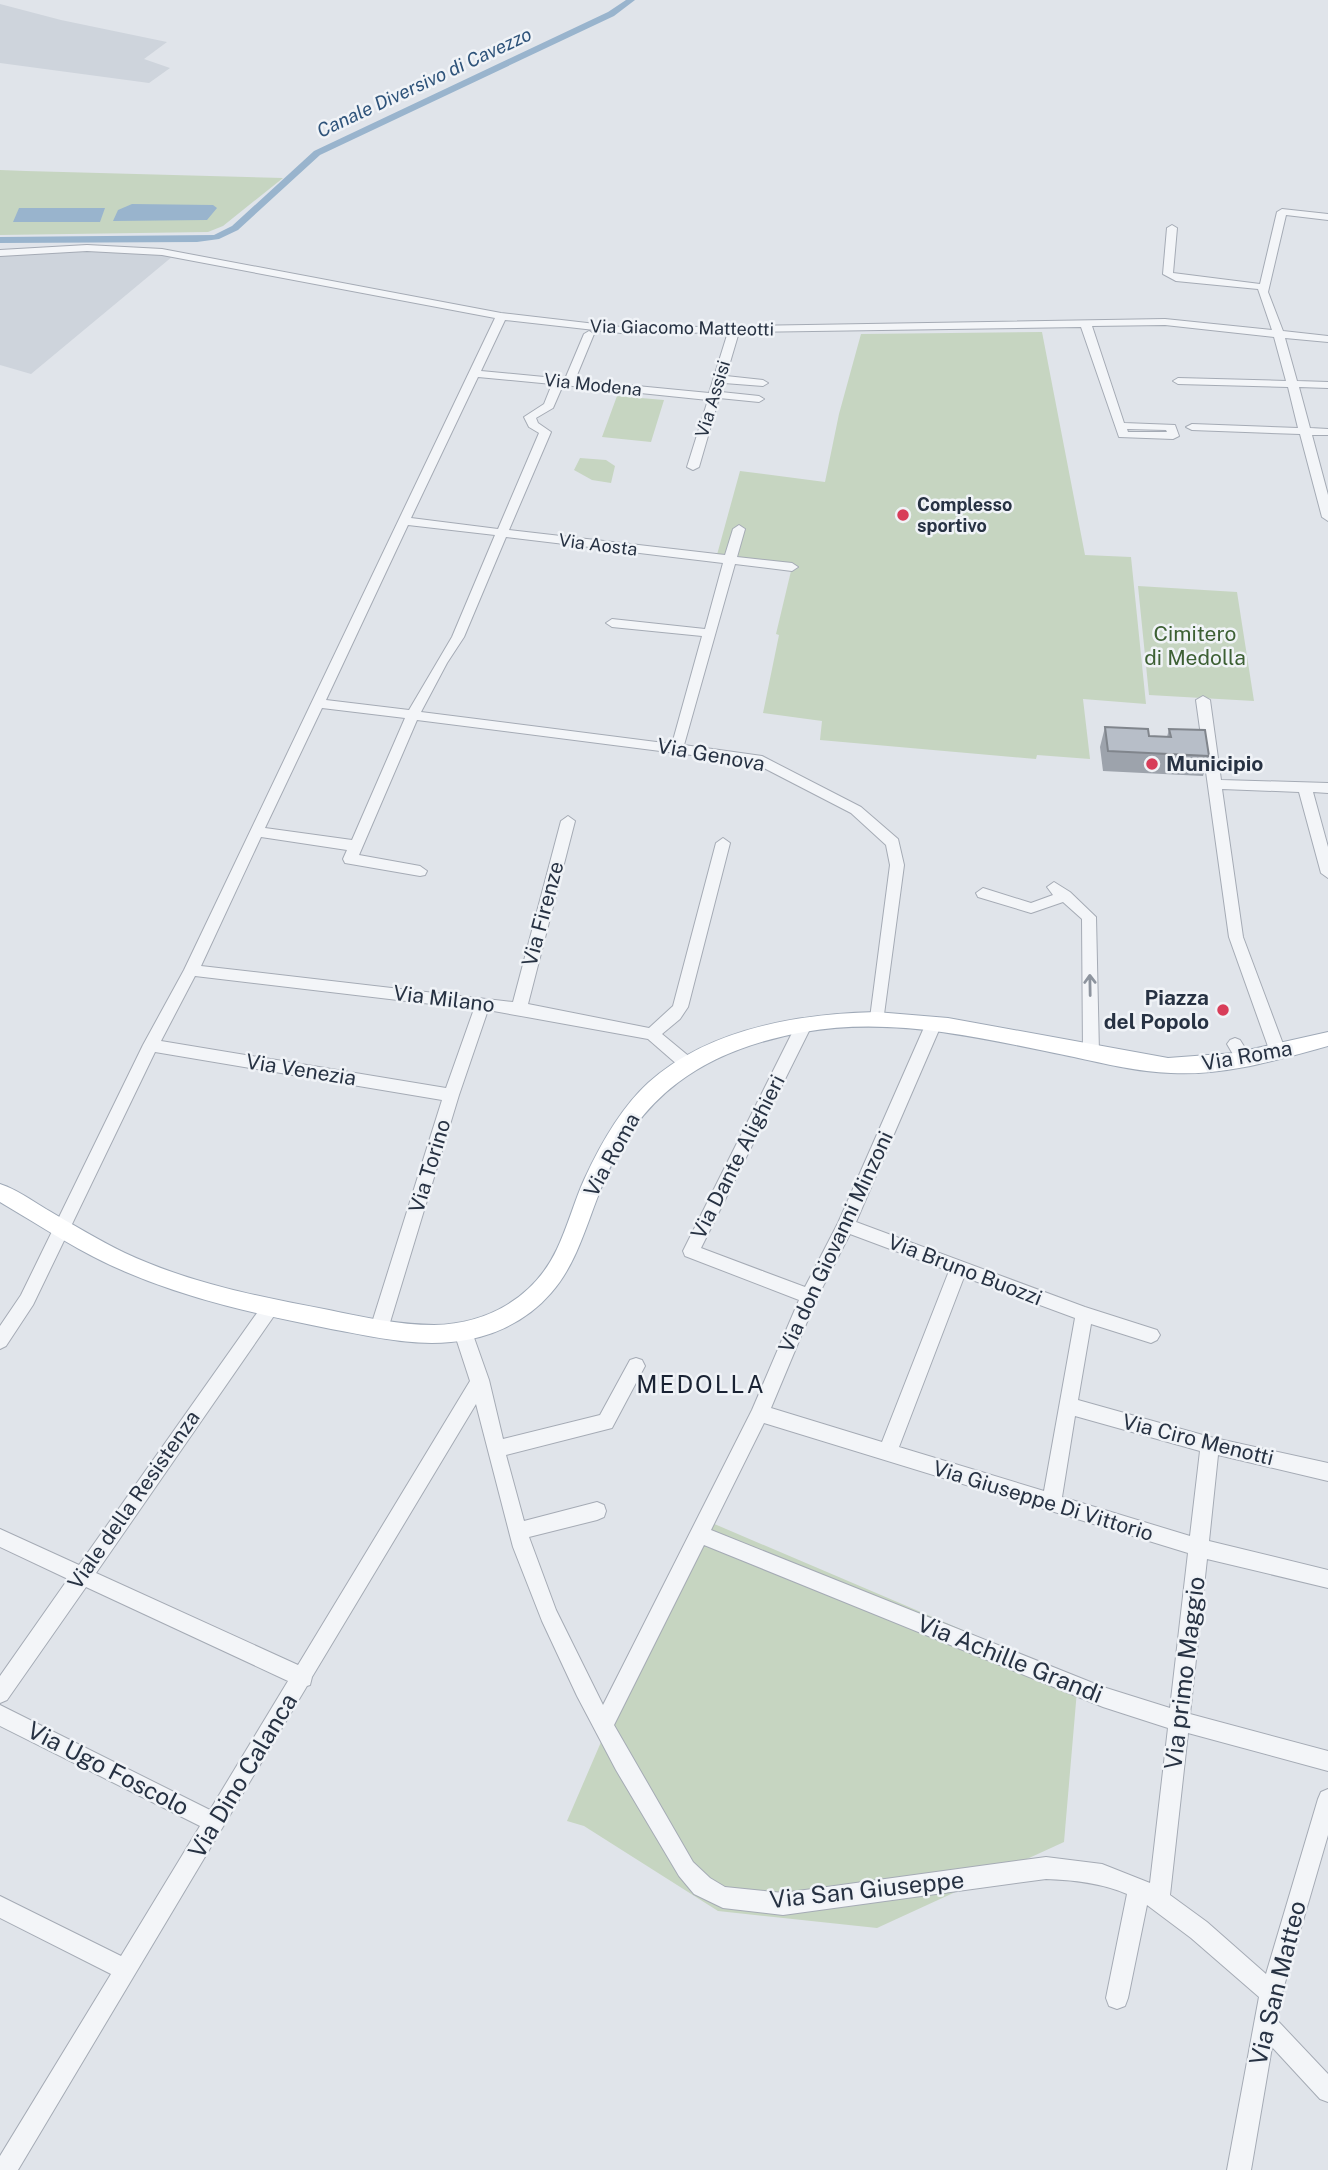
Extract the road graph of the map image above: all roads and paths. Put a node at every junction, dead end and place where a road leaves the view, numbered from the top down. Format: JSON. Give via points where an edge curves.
{"nodes":[{"id":1,"x":1328,"y":217,"type":"edge"},
{"id":2,"x":1172,"y":228,"type":"dead end"},
{"id":3,"x":0,"y":253,"type":"edge"},
{"id":4,"x":1264,"y":287,"type":"junction"},
{"id":5,"x":501,"y":316,"type":"junction"},
{"id":6,"x":1086,"y":325,"type":"junction"},
{"id":7,"x":734,"y":331,"type":"junction"},
{"id":8,"x":589,"y":334,"type":"dead end"},
{"id":9,"x":1279,"y":334,"type":"junction"},
{"id":10,"x":1328,"y":339,"type":"edge"},
{"id":11,"x":473,"y":373,"type":"junction"},
{"id":12,"x":719,"y":379,"type":"junction"},
{"id":13,"x":1178,"y":381,"type":"dead end"},
{"id":14,"x":564,"y":382,"type":"junction"},
{"id":15,"x":763,"y":383,"type":"dead end"},
{"id":16,"x":1292,"y":383,"type":"junction"},
{"id":17,"x":1328,"y":385,"type":"edge"},
{"id":18,"x":713,"y":395,"type":"junction"},
{"id":19,"x":759,"y":399,"type":"dead end"},
{"id":20,"x":1120,"y":426,"type":"dead end"},
{"id":21,"x":1192,"y":427,"type":"dead end"},
{"id":22,"x":1304,"y":431,"type":"junction"},
{"id":23,"x":1328,"y":432,"type":"edge"},
{"id":24,"x":693,"y":467,"type":"dead end"},
{"id":25,"x":1328,"y":517,"type":"edge"},
{"id":26,"x":404,"y":522,"type":"junction"},
{"id":27,"x":738,"y":529,"type":"dead end"},
{"id":28,"x":504,"y":533,"type":"junction"},
{"id":29,"x":730,"y":561,"type":"junction"},
{"id":30,"x":792,"y":567,"type":"dead end"},
{"id":31,"x":612,"y":623,"type":"dead end"},
{"id":32,"x":709,"y":633,"type":"junction"},
{"id":33,"x":1203,"y":700,"type":"dead end"},
{"id":34,"x":319,"y":703,"type":"junction"},
{"id":35,"x":414,"y":715,"type":"junction"},
{"id":36,"x":677,"y":748,"type":"junction"},
{"id":37,"x":1215,"y":784,"type":"junction"},
{"id":38,"x":1305,"y":788,"type":"junction"},
{"id":39,"x":1328,"y":788,"type":"edge"},
{"id":40,"x":568,"y":821,"type":"dead end"},
{"id":41,"x":257,"y":832,"type":"junction"},
{"id":42,"x":723,"y":843,"type":"dead end"},
{"id":43,"x":356,"y":846,"type":"junction"},
{"id":44,"x":420,"y":871,"type":"dead end"},
{"id":45,"x":1328,"y":873,"type":"edge"},
{"id":46,"x":983,"y":893,"type":"dead end"},
{"id":47,"x":191,"y":970,"type":"junction"},
{"id":48,"x":482,"y":1003,"type":"junction"},
{"id":49,"x":519,"y":1008,"type":"junction"},
{"id":50,"x":878,"y":1018,"type":"junction"},
{"id":51,"x":934,"y":1023,"type":"junction"},
{"id":52,"x":804,"y":1026,"type":"junction"},
{"id":53,"x":652,"y":1034,"type":"junction"},
{"id":54,"x":1328,"y":1039,"type":"edge"},
{"id":55,"x":151,"y":1045,"type":"junction"},
{"id":56,"x":1278,"y":1052,"type":"junction"},
{"id":57,"x":1091,"y":1053,"type":"junction"},
{"id":58,"x":685,"y":1062,"type":"junction"},
{"id":59,"x":451,"y":1096,"type":"junction"},
{"id":60,"x":0,"y":1192,"type":"edge"},
{"id":61,"x":846,"y":1225,"type":"junction"},
{"id":62,"x":64,"y":1229,"type":"junction"},
{"id":63,"x":958,"y":1268,"type":"junction"},
{"id":64,"x":809,"y":1296,"type":"junction"},
{"id":65,"x":270,"y":1308,"type":"junction"},
{"id":66,"x":1084,"y":1314,"type":"junction"},
{"id":67,"x":379,"y":1329,"type":"junction"},
{"id":68,"x":463,"y":1332,"type":"junction"},
{"id":69,"x":1151,"y":1335,"type":"dead end"},
{"id":70,"x":0,"y":1341,"type":"edge"},
{"id":71,"x":636,"y":1366,"type":"dead end"},
{"id":72,"x":480,"y":1380,"type":"junction"},
{"id":73,"x":1069,"y":1406,"type":"junction"},
{"id":74,"x":760,"y":1413,"type":"junction"},
{"id":75,"x":1210,"y":1446,"type":"junction"},
{"id":76,"x":497,"y":1449,"type":"junction"},
{"id":77,"x":887,"y":1454,"type":"junction"},
{"id":78,"x":1328,"y":1472,"type":"edge"},
{"id":79,"x":1051,"y":1504,"type":"junction"},
{"id":80,"x":597,"y":1511,"type":"dead end"},
{"id":81,"x":518,"y":1531,"type":"junction"},
{"id":82,"x":699,"y":1534,"type":"junction"},
{"id":83,"x":0,"y":1538,"type":"edge"},
{"id":84,"x":1200,"y":1548,"type":"junction"},
{"id":85,"x":80,"y":1576,"type":"junction"},
{"id":86,"x":1328,"y":1579,"type":"edge"},
{"id":87,"x":303,"y":1678,"type":"junction"},
{"id":88,"x":0,"y":1693,"type":"edge"},
{"id":89,"x":0,"y":1715,"type":"edge"},
{"id":90,"x":1179,"y":1721,"type":"junction"},
{"id":91,"x":604,"y":1724,"type":"junction"},
{"id":92,"x":1328,"y":1761,"type":"edge"},
{"id":93,"x":1328,"y":1798,"type":"edge"},
{"id":94,"x":215,"y":1822,"type":"junction"},
{"id":95,"x":1322,"y":1845,"type":"edge"},
{"id":96,"x":1149,"y":1895,"type":"junction"},
{"id":97,"x":0,"y":1907,"type":"edge"},
{"id":98,"x":125,"y":1970,"type":"junction"},
{"id":99,"x":1271,"y":1993,"type":"junction"},
{"id":100,"x":1116,"y":1998,"type":"dead end"},
{"id":101,"x":1265,"y":2023,"type":"junction"},
{"id":102,"x":1328,"y":2091,"type":"edge"},
{"id":103,"x":5,"y":2161,"type":"edge"},
{"id":104,"x":1240,"y":2170,"type":"edge"}],
"edges":[{"from":1,"to":4,"type":"street","via":[[1282,212]]},
{"from":2,"to":4,"type":"street","via":[[1168,274]]},
{"from":3,"to":5,"type":"street","name":"Via Giacomo Matteotti","via":[[87,248],[162,252]]},
{"from":4,"to":9,"type":"street"},
{"from":5,"to":7,"type":"street","name":"Via Giacomo Matteotti","via":[[630,331]]},
{"from":5,"to":11,"type":"street"},
{"from":6,"to":7,"type":"street","name":"Via Giacomo Matteotti"},
{"from":6,"to":9,"type":"street","name":"Via Giacomo Matteotti","via":[[1165,322]]},
{"from":6,"to":20,"type":"street"},
{"from":7,"to":12,"type":"street","name":"Via Assisi"},
{"from":8,"to":14,"type":"street"},
{"from":9,"to":10,"type":"street","name":"Via Giacomo Matteotti"},
{"from":9,"to":16,"type":"street"},
{"from":11,"to":14,"type":"street","name":"Via Modena"},
{"from":11,"to":26,"type":"street"},
{"from":12,"to":15,"type":"street"},
{"from":12,"to":18,"type":"street","name":"Via Assisi"},
{"from":13,"to":16,"type":"street"},
{"from":14,"to":18,"type":"street","name":"Via Modena"},
{"from":14,"to":28,"type":"street","via":[[549,406],[530,417],[533,425],[545,432]]},
{"from":16,"to":17,"type":"street"},
{"from":16,"to":22,"type":"street"},
{"from":18,"to":19,"type":"street","name":"Via Modena"},
{"from":18,"to":24,"type":"street","name":"Via Assisi"},
{"from":21,"to":22,"type":"street"},
{"from":22,"to":23,"type":"street"},
{"from":22,"to":25,"type":"street"},
{"from":26,"to":28,"type":"street","name":"Via Aosta"},
{"from":26,"to":34,"type":"street"},
{"from":27,"to":29,"type":"street"},
{"from":28,"to":29,"type":"street","name":"Via Aosta"},
{"from":28,"to":35,"type":"street","via":[[458,637]]},
{"from":29,"to":30,"type":"street","name":"Via Aosta"},
{"from":29,"to":32,"type":"street"},
{"from":31,"to":32,"type":"street"},
{"from":32,"to":36,"type":"street"},
{"from":33,"to":37,"type":"street"},
{"from":34,"to":35,"type":"street","name":"Via Genova"},
{"from":34,"to":41,"type":"street"},
{"from":35,"to":36,"type":"street","name":"Via Genova"},
{"from":35,"to":43,"type":"street"},
{"from":36,"to":50,"type":"street","name":"Via Genova","via":[[770,764],[856,810],[893,843],[897,865]]},
{"from":37,"to":38,"type":"street"},
{"from":37,"to":56,"type":"street","via":[[1236,937]]},
{"from":38,"to":39,"type":"street"},
{"from":38,"to":45,"type":"street"},
{"from":40,"to":49,"type":"street","name":"Via Firenze"},
{"from":41,"to":43,"type":"street"},
{"from":41,"to":47,"type":"street"},
{"from":42,"to":53,"type":"street","via":[[680,1007]]},
{"from":43,"to":44,"type":"street","via":[[350,859]]},
{"from":57,"to":46,"type":"street","one_way":true,"via":[[1089,917],[1060,892],[1031,908]]},
{"from":47,"to":48,"type":"street","name":"Via Milano"},
{"from":47,"to":55,"type":"street"},
{"from":48,"to":49,"type":"street","name":"Via Milano"},
{"from":48,"to":59,"type":"street","name":"Via Torino"},
{"from":49,"to":53,"type":"street","name":"Via Milano"},
{"from":50,"to":51,"type":"main road","name":"Via Roma"},
{"from":50,"to":52,"type":"main road","name":"Via Roma"},
{"from":51,"to":57,"type":"main road","name":"Via Roma"},
{"from":51,"to":61,"type":"street","name":"Via don Giovanni Minzoni"},
{"from":52,"to":58,"type":"main road","name":"Via Roma","via":[[748,1038]]},
{"from":52,"to":64,"type":"street","name":"Via Dante Alighieri","via":[[691,1251]]},
{"from":53,"to":58,"type":"street","name":"Via Milano"},
{"from":54,"to":56,"type":"main road","name":"Via Roma"},
{"from":55,"to":59,"type":"street","name":"Via Venezia"},
{"from":55,"to":62,"type":"street"},
{"from":56,"to":57,"type":"main road","name":"Via Roma","via":[[1239,1051],[1212,1065],[1176,1066]]},
{"from":58,"to":68,"type":"main road","name":"Via Roma","via":[[658,1084],[615,1140],[552,1276],[507,1316]]},
{"from":59,"to":67,"type":"street","name":"Via Torino"},
{"from":60,"to":62,"type":"main road","name":"Via Roma"},
{"from":61,"to":63,"type":"street","name":"Via Bruno Buozzi"},
{"from":61,"to":64,"type":"street","name":"Via don Giovanni Minzoni"},
{"from":62,"to":65,"type":"main road","name":"Via Roma","via":[[136,1267]]},
{"from":62,"to":70,"type":"street"},
{"from":63,"to":66,"type":"street","name":"Via Bruno Buozzi"},
{"from":63,"to":77,"type":"street"},
{"from":64,"to":74,"type":"street","name":"Via don Giovanni Minzoni"},
{"from":65,"to":67,"type":"main road","name":"Via Roma"},
{"from":65,"to":85,"type":"street","name":"Viale della Resistenza"},
{"from":66,"to":69,"type":"street","name":"Via Bruno Buozzi"},
{"from":66,"to":73,"type":"street"},
{"from":67,"to":68,"type":"main road","name":"Via Roma"},
{"from":68,"to":72,"type":"street","name":"Via San Giuseppe"},
{"from":71,"to":76,"type":"street","via":[[606,1422]]},
{"from":72,"to":76,"type":"street","name":"Via San Giuseppe"},
{"from":72,"to":87,"type":"street","name":"Via Dino Calanca"},
{"from":73,"to":75,"type":"street","name":"Via Ciro Menotti"},
{"from":73,"to":79,"type":"street"},
{"from":74,"to":77,"type":"street","name":"Via Giuseppe Di Vittorio"},
{"from":74,"to":82,"type":"street","name":"Via don Giovanni Minzoni"},
{"from":75,"to":78,"type":"street","name":"Via Ciro Menotti"},
{"from":75,"to":84,"type":"street","name":"Via primo Maggio"},
{"from":76,"to":81,"type":"street","name":"Via San Giuseppe"},
{"from":77,"to":79,"type":"street","name":"Via Giuseppe Di Vittorio"},
{"from":79,"to":84,"type":"street","name":"Via Giuseppe Di Vittorio"},
{"from":80,"to":81,"type":"street"},
{"from":81,"to":91,"type":"street","name":"Via San Giuseppe","via":[[544,1602]]},
{"from":82,"to":90,"type":"street","name":"Via Achille Grandi","via":[[1103,1697]]},
{"from":82,"to":91,"type":"street","name":"Via don Giovanni Minzoni"},
{"from":83,"to":85,"type":"street"},
{"from":84,"to":86,"type":"street","name":"Via Giuseppe Di Vittorio"},
{"from":84,"to":90,"type":"street","name":"Via primo Maggio"},
{"from":85,"to":87,"type":"street"},
{"from":85,"to":88,"type":"street","name":"Viale della Resistenza"},
{"from":87,"to":94,"type":"street","name":"Via Dino Calanca"},
{"from":89,"to":94,"type":"street","name":"Via Ugo Foscolo"},
{"from":90,"to":92,"type":"street","name":"Via Achille Grandi"},
{"from":90,"to":96,"type":"street","name":"Via primo Maggio"},
{"from":91,"to":96,"type":"street","name":"Via San Giuseppe","via":[[686,1869],[702,1886],[723,1897],[783,1904],[1046,1868],[1081,1870]]},
{"from":93,"to":95,"type":"street","name":"Via San Matteo"},
{"from":94,"to":98,"type":"street","name":"Via Dino Calanca"},
{"from":95,"to":99,"type":"street","name":"Via San Matteo"},
{"from":96,"to":99,"type":"street","name":"Via San Giuseppe"},
{"from":96,"to":100,"type":"street","name":"Via primo Maggio"},
{"from":97,"to":98,"type":"street"},
{"from":98,"to":103,"type":"street","name":"Via Dino Calanca"},
{"from":99,"to":101,"type":"street","name":"Via San Matteo"},
{"from":101,"to":102,"type":"street"},
{"from":101,"to":104,"type":"street","name":"Via San Matteo"}]}
